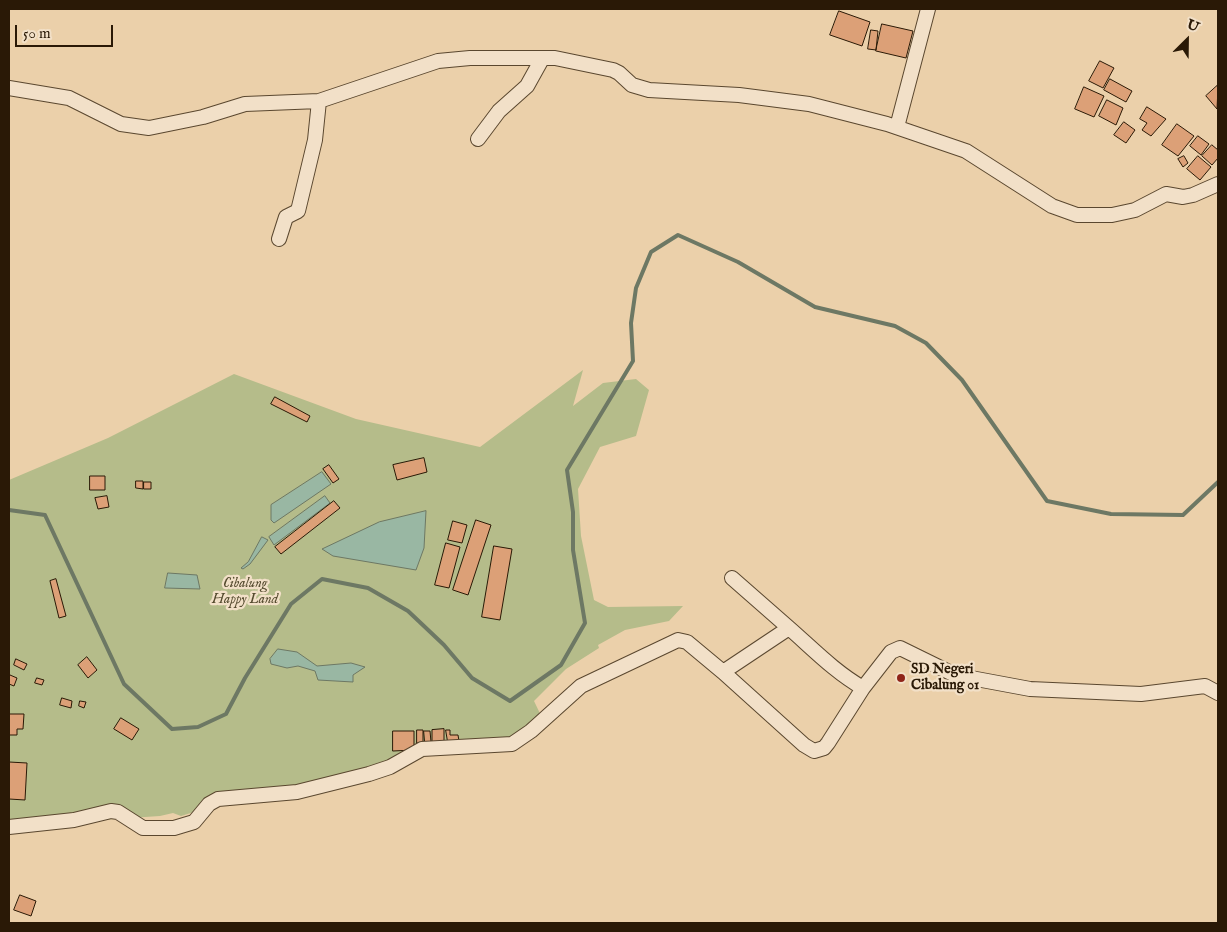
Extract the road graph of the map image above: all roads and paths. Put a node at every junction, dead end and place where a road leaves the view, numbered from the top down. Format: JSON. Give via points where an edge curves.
{"nodes":[{"id":1,"x":928,"y":9,"type":"edge"},
{"id":2,"x":542,"y":58,"type":"junction"},
{"id":3,"x":9,"y":88,"type":"edge"},
{"id":4,"x":319,"y":101,"type":"junction"},
{"id":5,"x":897,"y":127,"type":"junction"},
{"id":6,"x":478,"y":139,"type":"dead end"},
{"id":7,"x":1218,"y":184,"type":"edge"},
{"id":8,"x":279,"y":239,"type":"dead end"},
{"id":9,"x":732,"y":578,"type":"dead end"},
{"id":10,"x":789,"y":628,"type":"junction"},
{"id":11,"x":723,"y":672,"type":"junction"},
{"id":12,"x":863,"y":688,"type":"junction"},
{"id":13,"x":1218,"y":693,"type":"edge"},
{"id":14,"x":9,"y":827,"type":"edge"}],
"edges":[{"from":1,"to":5,"type":"street"},
{"from":2,"to":4,"type":"street","via":[[438,61]]},
{"from":2,"to":5,"type":"street","via":[[567,59],[607,68],[619,73],[635,87],[649,90],[809,104]]},
{"from":2,"to":6,"type":"street","via":[[527,86],[499,111]]},
{"from":3,"to":4,"type":"street","via":[[69,98],[121,124],[149,128],[245,104]]},
{"from":4,"to":8,"type":"street","via":[[315,140],[298,210],[286,218]]},
{"from":5,"to":7,"type":"street","via":[[966,151],[1052,206],[1078,215],[1119,214],[1135,210],[1166,194],[1183,197]]},
{"from":9,"to":10,"type":"street"},
{"from":10,"to":11,"type":"street"},
{"from":10,"to":12,"type":"street","via":[[835,671]]},
{"from":11,"to":12,"type":"street","via":[[804,746],[814,751],[828,743]]},
{"from":11,"to":14,"type":"street","via":[[687,642],[678,640],[581,686],[512,744],[422,748],[390,767],[297,792],[218,799],[209,804],[194,822],[183,827],[148,829],[111,811],[74,820]]},
{"from":12,"to":13,"type":"street","via":[[891,652],[900,648],[955,675],[1030,689],[1134,694],[1205,686]]}]}
